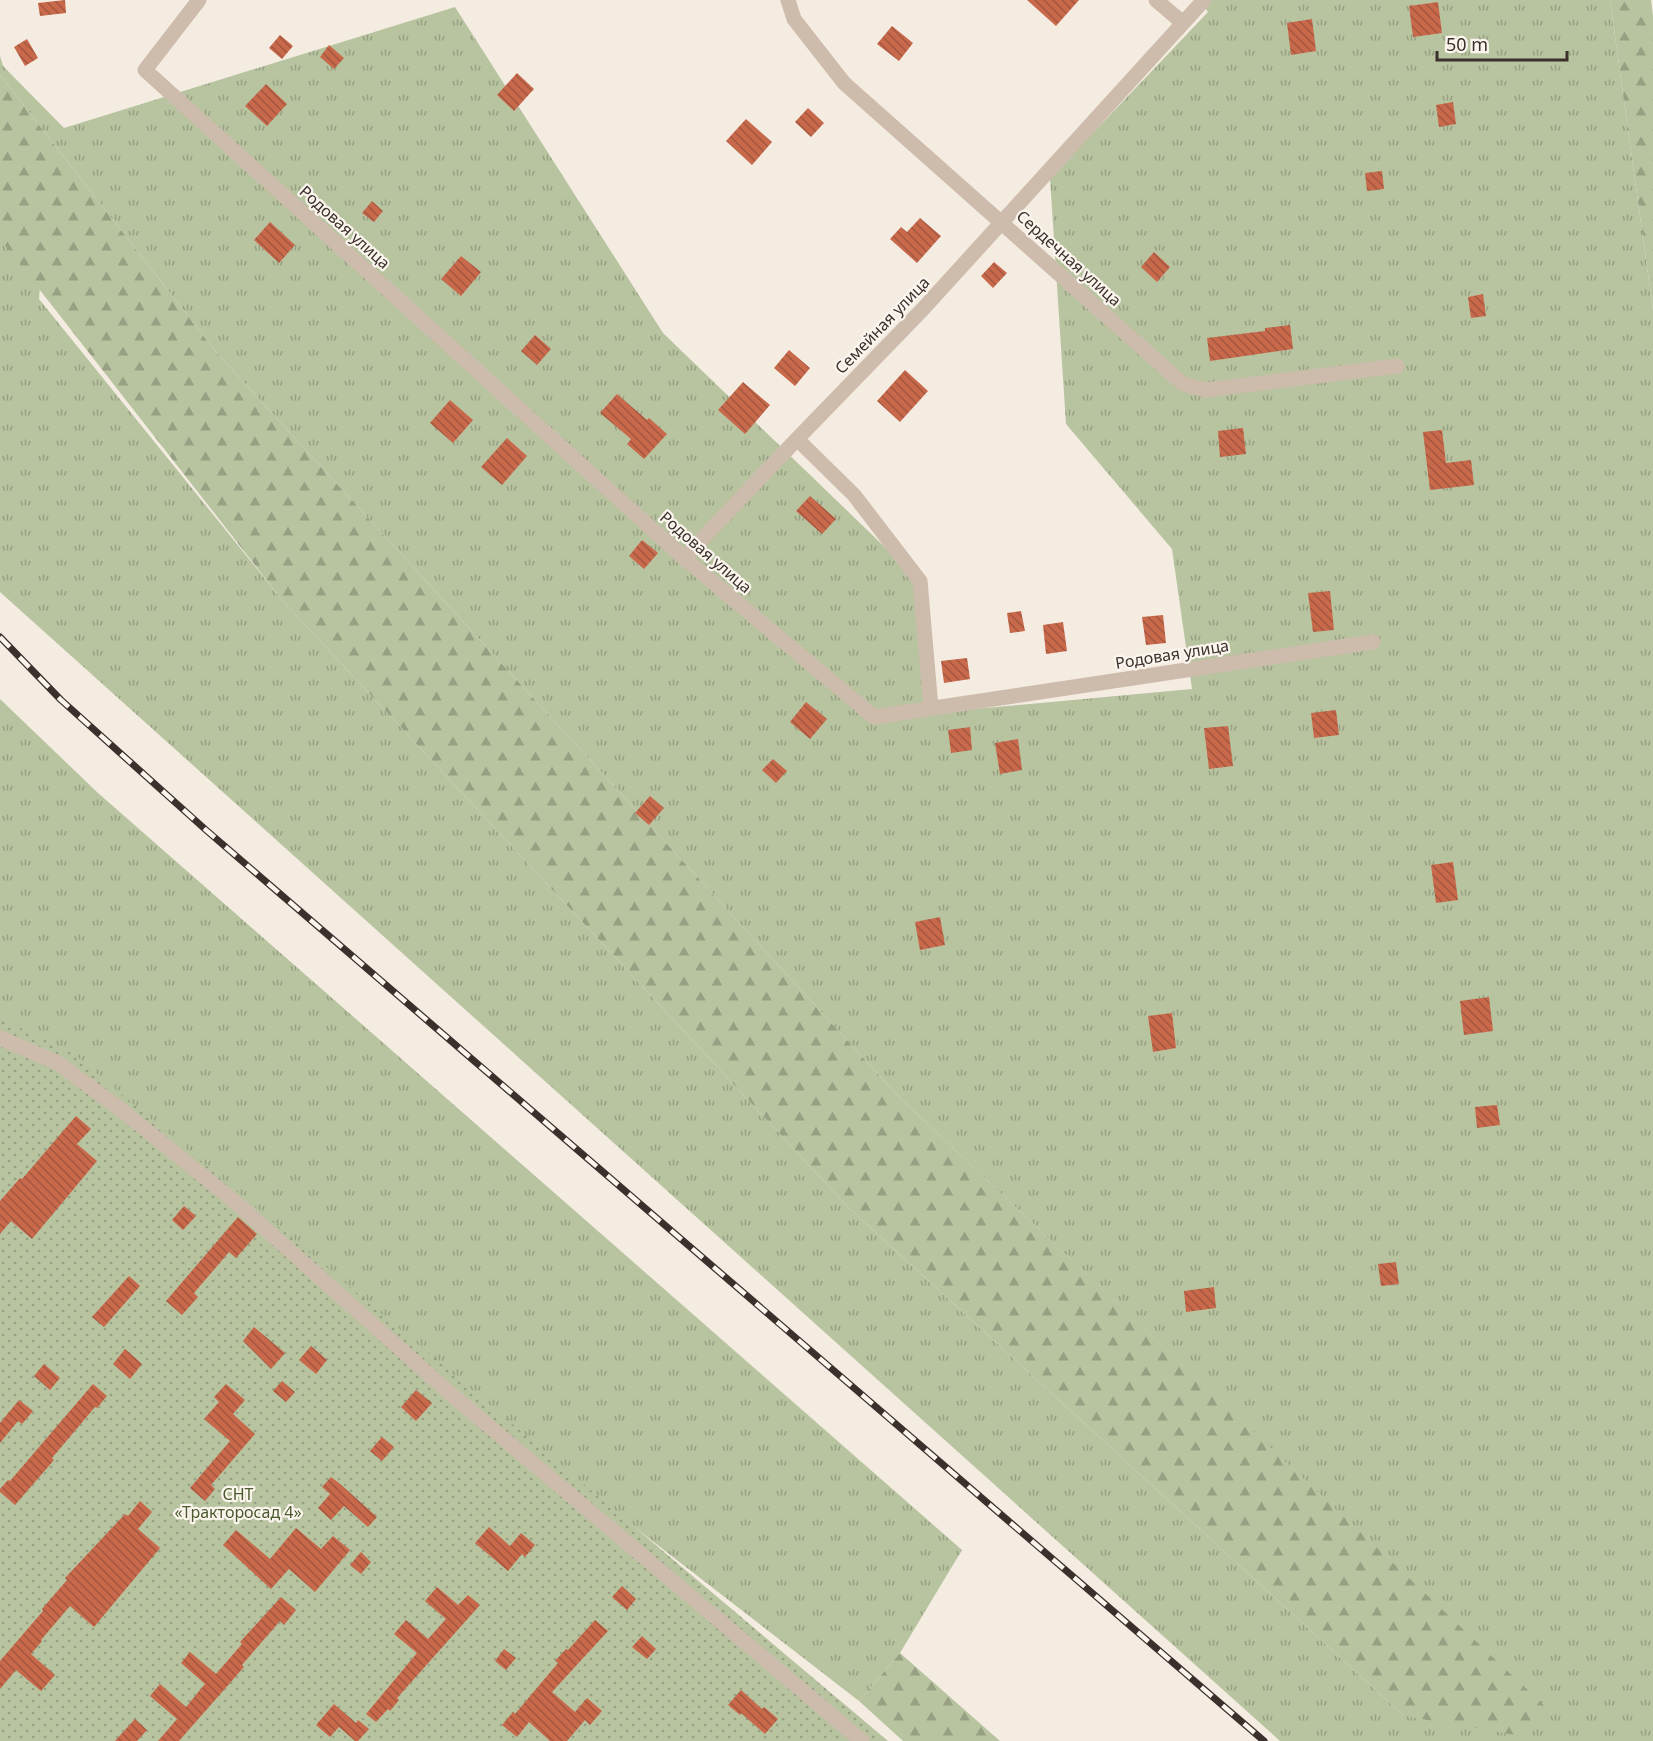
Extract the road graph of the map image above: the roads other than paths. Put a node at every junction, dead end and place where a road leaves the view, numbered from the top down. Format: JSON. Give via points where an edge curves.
{"nodes":[{"id":1,"x":199,"y":0,"type":"edge"},
{"id":2,"x":788,"y":0,"type":"edge"},
{"id":3,"x":1156,"y":0,"type":"edge"},
{"id":4,"x":1204,"y":0,"type":"edge"},
{"id":5,"x":1183,"y":23,"type":"junction"},
{"id":6,"x":1002,"y":222,"type":"junction"},
{"id":7,"x":1397,"y":366,"type":"dead end"},
{"id":8,"x":797,"y":439,"type":"junction"},
{"id":9,"x":684,"y":558,"type":"junction"},
{"id":10,"x":1373,"y":642,"type":"dead end"},
{"id":11,"x":931,"y":708,"type":"junction"},
{"id":12,"x":0,"y":1038,"type":"edge"},
{"id":13,"x":862,"y":1741,"type":"edge"}],
"edges":[{"from":1,"to":9,"type":"street","name":"Родовая улица","via":[[145,70]]},
{"from":2,"to":6,"type":"street","name":"Сердечная улица","via":[[794,19],[844,83]]},
{"from":3,"to":5,"type":"street"},
{"from":4,"to":5,"type":"street","name":"Семейная улица"},
{"from":5,"to":6,"type":"street","name":"Семейная улица"},
{"from":6,"to":7,"type":"street","name":"Сердечная улица","via":[[1183,384],[1206,390]]},
{"from":6,"to":8,"type":"street","name":"Семейная улица"},
{"from":8,"to":9,"type":"street","name":"Семейная улица"},
{"from":8,"to":11,"type":"street","via":[[854,495],[920,581]]},
{"from":9,"to":11,"type":"street","name":"Родовая улица","via":[[874,717]]},
{"from":10,"to":11,"type":"street","name":"Родовая улица"},
{"from":12,"to":13,"type":"street","via":[[58,1063],[234,1200],[452,1395]]}]}
